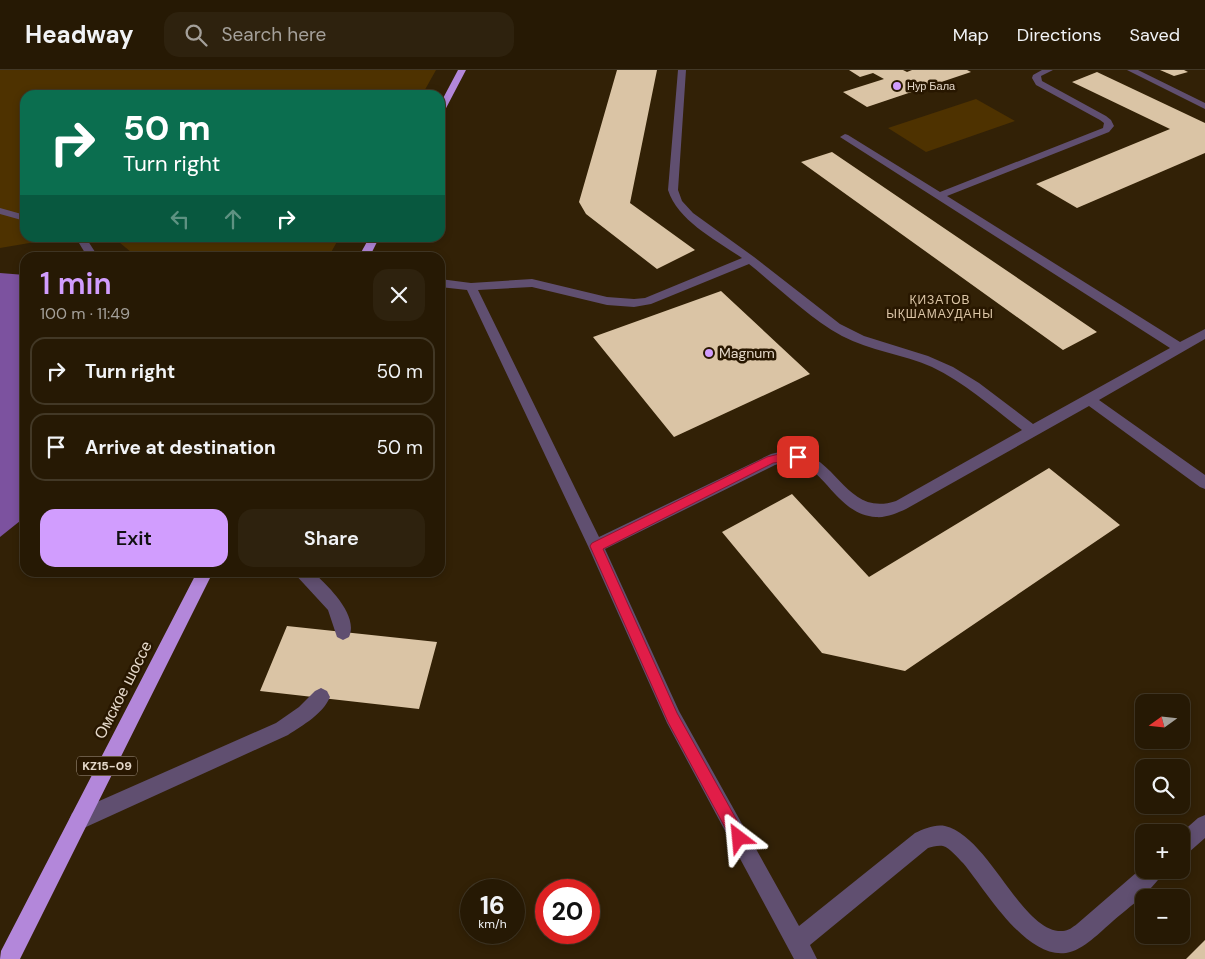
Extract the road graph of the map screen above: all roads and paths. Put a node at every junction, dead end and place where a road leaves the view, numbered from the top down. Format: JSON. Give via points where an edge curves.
{"nodes":[{"id":1,"x":462,"y":70,"type":"edge"},
{"id":2,"x":682,"y":70,"type":"edge"},
{"id":3,"x":1049,"y":70,"type":"edge"},
{"id":4,"x":1131,"y":70,"type":"edge"},
{"id":5,"x":445,"y":102,"type":"edge"},
{"id":6,"x":1205,"y":106,"type":"edge"},
{"id":7,"x":845,"y":137,"type":"dead end"},
{"id":8,"x":940,"y":196,"type":"junction"},
{"id":9,"x":0,"y":211,"type":"edge"},
{"id":10,"x":20,"y":217,"type":"edge"},
{"id":11,"x":750,"y":259,"type":"junction"},
{"id":12,"x":445,"y":284,"type":"edge"},
{"id":13,"x":471,"y":287,"type":"junction"},
{"id":14,"x":1205,"y":333,"type":"edge"},
{"id":15,"x":1180,"y":348,"type":"junction"},
{"id":16,"x":1089,"y":399,"type":"junction"},
{"id":17,"x":1033,"y":431,"type":"junction"},
{"id":18,"x":1205,"y":483,"type":"edge"},
{"id":19,"x":596,"y":546,"type":"junction"},
{"id":20,"x":202,"y":577,"type":"edge"},
{"id":21,"x":307,"y":577,"type":"edge"},
{"id":22,"x":344,"y":632,"type":"dead end"},
{"id":23,"x":321,"y":697,"type":"dead end"},
{"id":24,"x":79,"y":820,"type":"junction"},
{"id":25,"x":1205,"y":825,"type":"edge"},
{"id":26,"x":1190,"y":838,"type":"edge"},
{"id":27,"x":1144,"y":879,"type":"edge"},
{"id":28,"x":801,"y":951,"type":"edge"},
{"id":29,"x":9,"y":959,"type":"edge"}],
"edges":[{"from":1,"to":5,"type":"highway"},
{"from":2,"to":11,"type":"lane","via":[[673,190],[677,202],[689,215]]},
{"from":3,"to":8,"type":"lane","via":[[1037,76],[1039,82],[1104,118],[1109,126],[1106,130]]},
{"from":4,"to":6,"type":"lane"},
{"from":7,"to":8,"type":"lane"},
{"from":8,"to":15,"type":"lane"},
{"from":9,"to":10,"type":"lane"},
{"from":11,"to":13,"type":"lane","via":[[635,304],[616,303],[540,284]]},
{"from":11,"to":17,"type":"lane","via":[[837,327],[886,349],[935,363]]},
{"from":12,"to":13,"type":"lane"},
{"from":13,"to":19,"type":"lane"},
{"from":14,"to":15,"type":"lane"},
{"from":15,"to":16,"type":"lane"},
{"from":16,"to":17,"type":"lane"},
{"from":16,"to":18,"type":"lane"},
{"from":17,"to":19,"type":"lane","via":[[901,505],[884,511],[861,507],[814,467],[798,457],[783,457]]},
{"from":19,"to":28,"type":"lane","via":[[673,717]]},
{"from":20,"to":24,"type":"highway","name":"Омское шоссе","number":"KZ15-09"},
{"from":21,"to":22,"type":"lane","via":[[328,596],[342,617]]},
{"from":23,"to":24,"type":"lane","via":[[282,729]]},
{"from":24,"to":29,"type":"highway","name":"Омское шоссе","number":"KZ15-09"},
{"from":25,"to":26,"type":"lane"},
{"from":27,"to":28,"type":"lane","via":[[1080,934],[1066,943],[1048,941],[1033,932],[966,852],[950,838],[936,835],[922,840]]}]}
